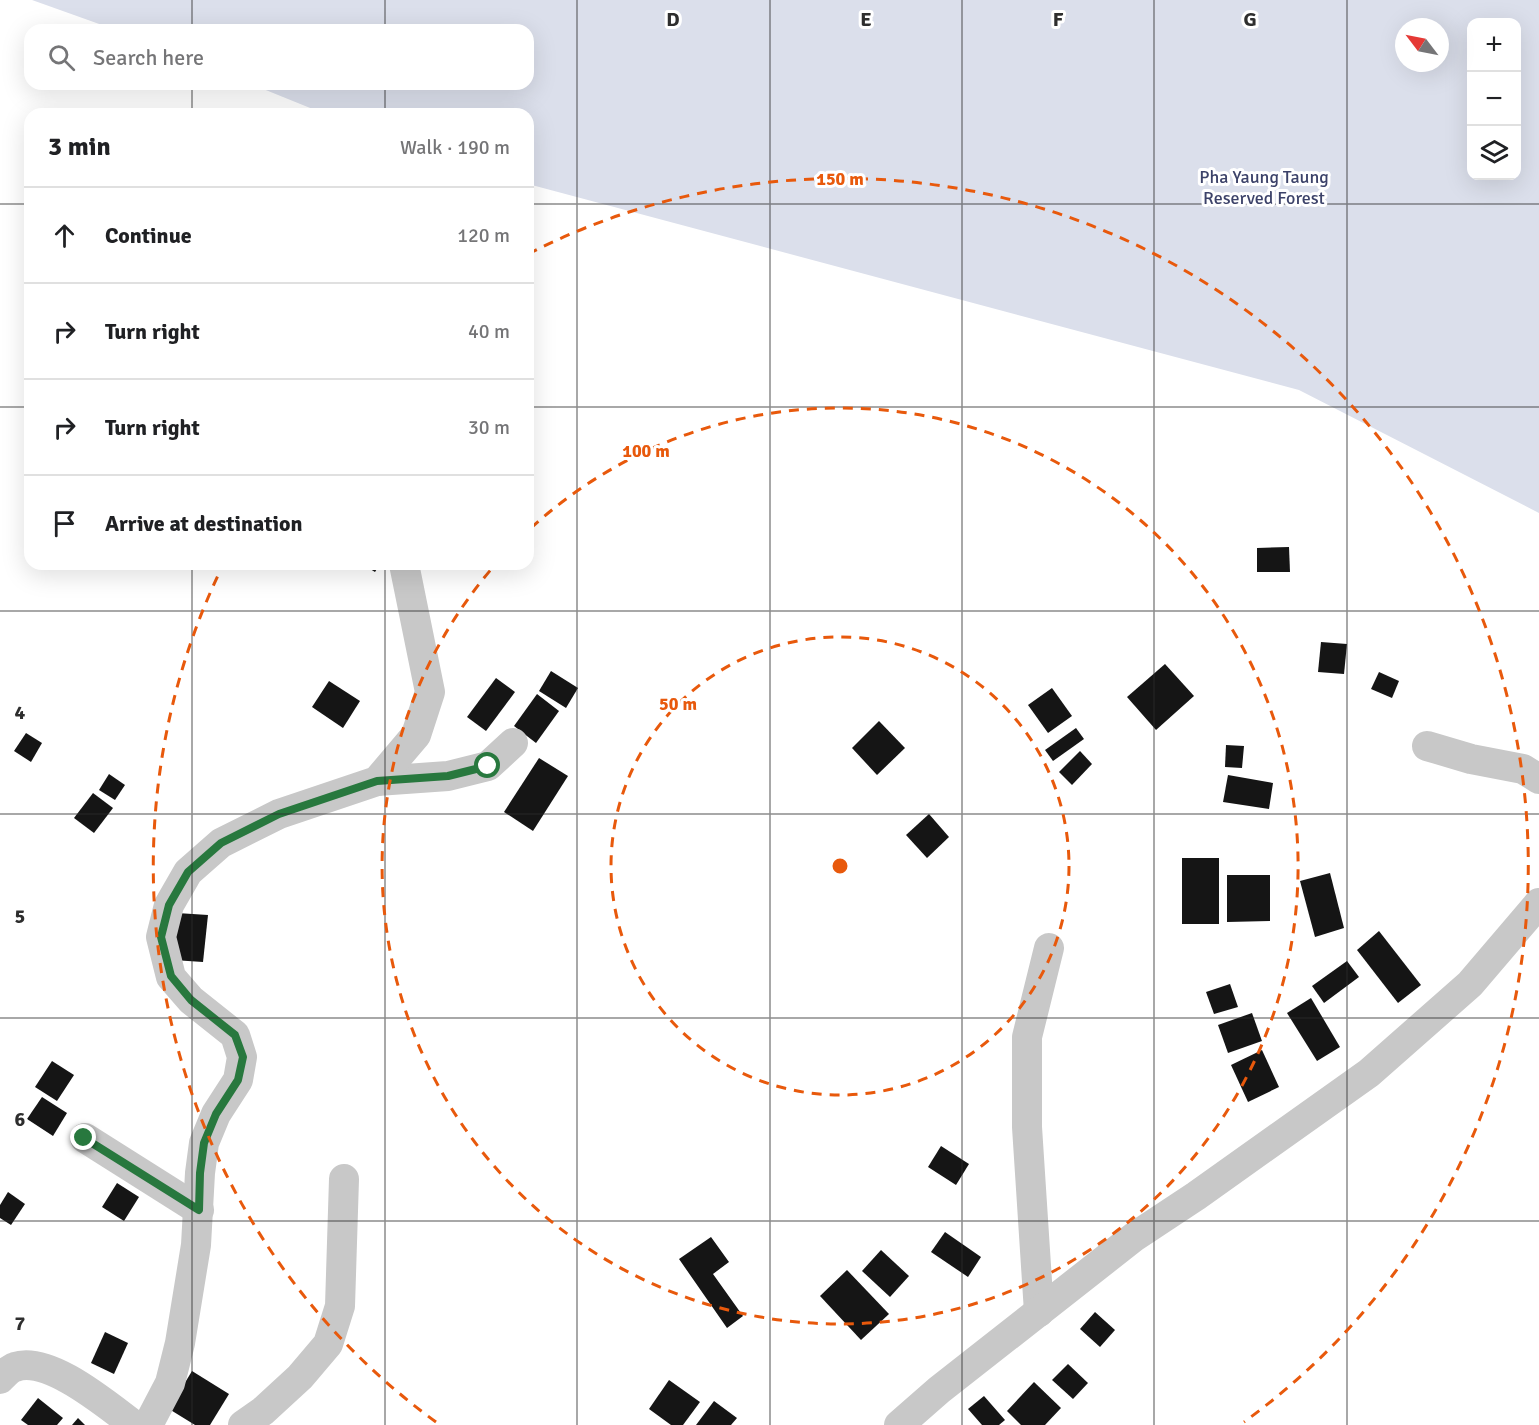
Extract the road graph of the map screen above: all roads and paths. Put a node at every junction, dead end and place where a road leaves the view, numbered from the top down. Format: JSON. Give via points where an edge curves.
{"nodes":[{"id":1,"x":405,"y":570,"type":"edge"},
{"id":2,"x":513,"y":743,"type":"dead end"},
{"id":3,"x":1427,"y":746,"type":"dead end"},
{"id":4,"x":1539,"y":779,"type":"edge"},
{"id":5,"x":377,"y":781,"type":"junction"},
{"id":6,"x":1539,"y":903,"type":"edge"},
{"id":7,"x":1049,"y":948,"type":"dead end"},
{"id":8,"x":84,"y":1138,"type":"dead end"},
{"id":9,"x":344,"y":1179,"type":"dead end"},
{"id":10,"x":199,"y":1210,"type":"junction"},
{"id":11,"x":1039,"y":1312,"type":"junction"},
{"id":12,"x":0,"y":1379,"type":"edge"},
{"id":13,"x":134,"y":1425,"type":"edge"},
{"id":14,"x":148,"y":1425,"type":"edge"},
{"id":15,"x":243,"y":1425,"type":"edge"},
{"id":16,"x":899,"y":1425,"type":"edge"}],
"edges":[{"from":1,"to":5,"type":"street","via":[[430,692],[416,735]]},
{"from":2,"to":5,"type":"street","via":[[488,766],[448,776]]},
{"from":3,"to":4,"type":"street","via":[[1523,769]]},
{"from":5,"to":10,"type":"street","via":[[279,814],[221,843],[188,872],[169,905],[161,937],[171,976],[191,1000],[235,1035],[243,1057],[238,1080],[216,1114],[204,1143]]},
{"from":6,"to":11,"type":"street","via":[[1470,984],[1369,1073],[1134,1238]]},
{"from":7,"to":11,"type":"street","via":[[1027,1037],[1027,1127]]},
{"from":8,"to":10,"type":"street"},
{"from":9,"to":15,"type":"street","via":[[340,1306],[328,1344],[300,1377]]},
{"from":10,"to":14,"type":"street","via":[[180,1343],[170,1383]]},
{"from":11,"to":16,"type":"street"},
{"from":12,"to":13,"type":"street","via":[[14,1367],[35,1366],[72,1380]]}]}
